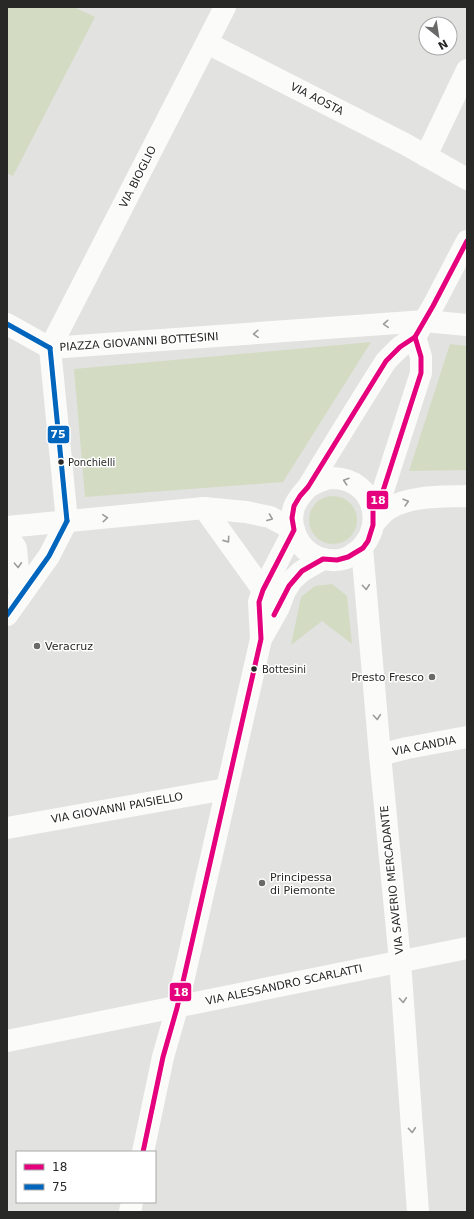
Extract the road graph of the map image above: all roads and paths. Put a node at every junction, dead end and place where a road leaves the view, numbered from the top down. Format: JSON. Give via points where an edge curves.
{"nodes":[{"id":1,"x":225,"y":7,"type":"edge"},
{"id":2,"x":207,"y":42,"type":"junction"},
{"id":3,"x":467,"y":70,"type":"edge"},
{"id":4,"x":426,"y":156,"type":"junction"},
{"id":5,"x":467,"y":178,"type":"edge"},
{"id":6,"x":467,"y":240,"type":"edge"},
{"id":7,"x":7,"y":324,"type":"edge"},
{"id":8,"x":467,"y":325,"type":"edge"},
{"id":9,"x":420,"y":329,"type":"junction"},
{"id":10,"x":50,"y":348,"type":"junction"},
{"id":11,"x":308,"y":487,"type":"junction"},
{"id":12,"x":467,"y":496,"type":"edge"},
{"id":13,"x":204,"y":508,"type":"junction"},
{"id":14,"x":374,"y":515,"type":"junction"},
{"id":15,"x":67,"y":521,"type":"junction"},
{"id":16,"x":7,"y":527,"type":"edge"},
{"id":17,"x":294,"y":530,"type":"junction"},
{"id":18,"x":7,"y":537,"type":"edge"},
{"id":19,"x":362,"y":548,"type":"junction"},
{"id":20,"x":323,"y":559,"type":"junction"},
{"id":21,"x":263,"y":590,"type":"junction"},
{"id":22,"x":20,"y":597,"type":"junction"},
{"id":23,"x":7,"y":615,"type":"edge"},
{"id":24,"x":261,"y":639,"type":"junction"},
{"id":25,"x":467,"y":737,"type":"edge"},
{"id":26,"x":380,"y":755,"type":"junction"},
{"id":27,"x":226,"y":789,"type":"junction"},
{"id":28,"x":7,"y":828,"type":"edge"},
{"id":29,"x":467,"y":948,"type":"edge"},
{"id":30,"x":400,"y":961,"type":"junction"},
{"id":31,"x":176,"y":1008,"type":"junction"},
{"id":32,"x":7,"y":1041,"type":"edge"},
{"id":33,"x":143,"y":1151,"type":"edge"},
{"id":34,"x":418,"y":1212,"type":"edge"}],
"edges":[{"from":1,"to":2,"type":"street","name":"VIA BIOGLIO"},
{"from":2,"to":4,"type":"street","name":"VIA AOSTA"},
{"from":2,"to":10,"type":"street","name":"VIA BIOGLIO"},
{"from":3,"to":4,"type":"street"},
{"from":4,"to":5,"type":"street","name":"VIA AOSTA"},
{"from":6,"to":9,"type":"street"},
{"from":7,"to":10,"type":"street"},
{"from":8,"to":9,"type":"street","name":"PIAZZA GIOVANNI BOTTESINI"},
{"from":9,"to":10,"type":"street","name":"PIAZZA GIOVANNI BOTTESINI","one_way":true},
{"from":9,"to":11,"type":"street","via":[[386,361]]},
{"from":9,"to":14,"type":"street","via":[[421,373]]},
{"from":10,"to":15,"type":"street","name":"PIAZZA GIOVANNI BOTTESINI"},
{"from":14,"to":11,"type":"street","one_way":true,"via":[[367,496],[358,486],[346,480],[332,478]]},
{"from":11,"to":17,"type":"street","via":[[294,506]]},
{"from":14,"to":12,"type":"street","one_way":true,"via":[[422,498]]},
{"from":15,"to":13,"type":"street","one_way":true},
{"from":13,"to":17,"type":"street","one_way":true,"via":[[270,517]]},
{"from":13,"to":21,"type":"street","one_way":true},
{"from":14,"to":19,"type":"street","via":[[370,537]]},
{"from":15,"to":16,"type":"street"},
{"from":15,"to":22,"type":"street","via":[[49,556]]},
{"from":17,"to":20,"type":"street","via":[[304,548]]},
{"from":17,"to":21,"type":"street"},
{"from":18,"to":22,"type":"street","one_way":true,"via":[[16,548]]},
{"from":19,"to":20,"type":"street","via":[[351,556],[337,560]]},
{"from":19,"to":26,"type":"street","name":"VIA SAVERIO MERCADANTE","one_way":true},
{"from":20,"to":24,"type":"street","via":[[292,580]]},
{"from":21,"to":24,"type":"street","via":[[260,602]]},
{"from":22,"to":23,"type":"street"},
{"from":24,"to":27,"type":"street"},
{"from":25,"to":26,"type":"street","name":"VIA CANDIA"},
{"from":26,"to":30,"type":"street","name":"VIA SAVERIO MERCADANTE"},
{"from":27,"to":28,"type":"street","name":"VIA GIOVANNI PAISIELLO"},
{"from":27,"to":31,"type":"street"},
{"from":29,"to":30,"type":"street","name":"VIA ALESSANDRO SCARLATTI"},
{"from":30,"to":31,"type":"street","name":"VIA ALESSANDRO SCARLATTI"},
{"from":30,"to":34,"type":"street","name":"VIA SAVERIO MERCADANTE","one_way":true},
{"from":31,"to":32,"type":"street","name":"VIA ALESSANDRO SCARLATTI"},
{"from":31,"to":33,"type":"street"}]}
